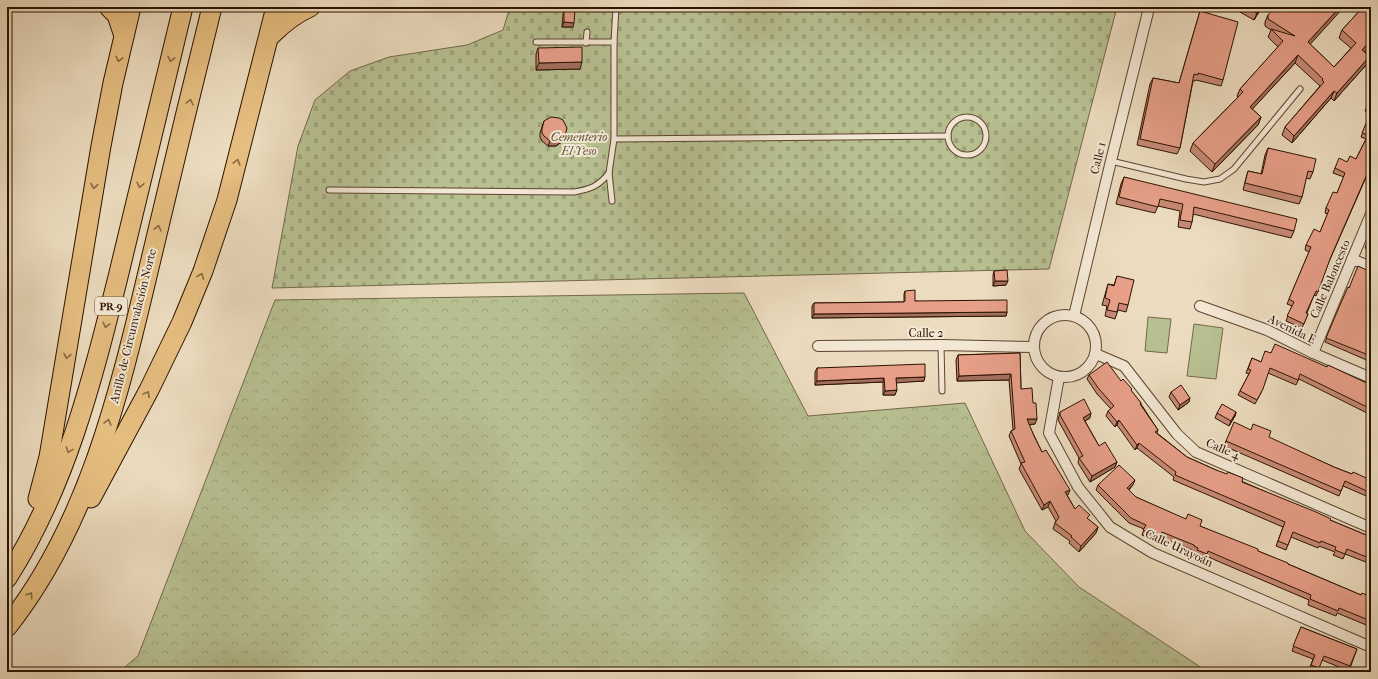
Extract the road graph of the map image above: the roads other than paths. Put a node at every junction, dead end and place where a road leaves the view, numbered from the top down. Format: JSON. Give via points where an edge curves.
{"nodes":[{"id":1,"x":109,"y":7,"type":"edge"},
{"id":2,"x":131,"y":7,"type":"edge"},
{"id":3,"x":276,"y":7,"type":"edge"},
{"id":4,"x":310,"y":7,"type":"edge"},
{"id":5,"x":616,"y":7,"type":"edge"},
{"id":6,"x":1148,"y":7,"type":"edge"},
{"id":7,"x":211,"y":13,"type":"edge"},
{"id":8,"x":181,"y":14,"type":"edge"},
{"id":9,"x":587,"y":32,"type":"dead end"},
{"id":10,"x":124,"y":36,"type":"junction"},
{"id":11,"x":270,"y":36,"type":"junction"},
{"id":12,"x":536,"y":42,"type":"dead end"},
{"id":13,"x":614,"y":42,"type":"junction"},
{"id":14,"x":586,"y":43,"type":"junction"},
{"id":15,"x":1300,"y":89,"type":"dead end"},
{"id":16,"x":948,"y":136,"type":"junction"},
{"id":17,"x":614,"y":139,"type":"junction"},
{"id":18,"x":1111,"y":160,"type":"junction"},
{"id":19,"x":609,"y":173,"type":"junction"},
{"id":20,"x":329,"y":190,"type":"dead end"},
{"id":21,"x":612,"y":201,"type":"dead end"},
{"id":22,"x":1371,"y":214,"type":"edge"},
{"id":23,"x":1352,"y":259,"type":"junction"},
{"id":24,"x":1371,"y":267,"type":"edge"},
{"id":25,"x":1200,"y":306,"type":"dead end"},
{"id":26,"x":1074,"y":316,"type":"junction"},
{"id":27,"x":818,"y":346,"type":"dead end"},
{"id":28,"x":941,"y":346,"type":"junction"},
{"id":29,"x":1033,"y":347,"type":"junction"},
{"id":30,"x":1313,"y":353,"type":"junction"},
{"id":31,"x":1096,"y":354,"type":"junction"},
{"id":32,"x":1059,"y":377,"type":"junction"},
{"id":33,"x":1371,"y":378,"type":"edge"},
{"id":34,"x":942,"y":391,"type":"dead end"},
{"id":35,"x":1371,"y":528,"type":"edge"},
{"id":36,"x":58,"y":549,"type":"junction"},
{"id":37,"x":7,"y":571,"type":"edge"},
{"id":38,"x":7,"y":578,"type":"edge"},
{"id":39,"x":7,"y":627,"type":"edge"},
{"id":40,"x":1371,"y":647,"type":"edge"}],
"edges":[{"from":1,"to":10,"type":"highway","via":[[117,15]]},
{"from":2,"to":10,"type":"highway"},
{"from":3,"to":11,"type":"highway"},
{"from":4,"to":11,"type":"highway","via":[[289,19]]},
{"from":5,"to":13,"type":"lane"},
{"from":6,"to":18,"type":"street","name":"Calle 1"},
{"from":36,"to":7,"type":"highway","name":"Anillo de Circunvalación Norte","number":"PR-9","one_way":true,"via":[[107,427],[136,322]]},
{"from":8,"to":38,"type":"highway","number":"PR-9","one_way":true,"via":[[89,389],[54,488],[33,534]]},
{"from":9,"to":14,"type":"lane"},
{"from":10,"to":37,"type":"highway","one_way":true,"via":[[101,146],[50,457],[36,505]]},
{"from":36,"to":11,"type":"highway","one_way":true,"via":[[77,526],[182,322],[203,271],[226,200]]},
{"from":12,"to":14,"type":"lane"},
{"from":13,"to":14,"type":"lane"},
{"from":13,"to":17,"type":"lane"},
{"from":15,"to":18,"type":"lane","via":[[1234,169],[1220,178],[1204,182]]},
{"from":16,"to":16,"type":"lane","via":[[952,123],[964,117],[977,119],[982,123],[987,135],[983,146],[974,154],[968,155],[956,151]]},
{"from":16,"to":17,"type":"lane"},
{"from":17,"to":19,"type":"lane"},
{"from":18,"to":26,"type":"street","name":"Calle 1"},
{"from":19,"to":20,"type":"lane","via":[[602,182],[589,190],[574,192]]},
{"from":19,"to":21,"type":"lane"},
{"from":22,"to":23,"type":"street","name":"Calle Baloncesto"},
{"from":23,"to":24,"type":"street"},
{"from":23,"to":30,"type":"street","name":"Calle Baloncesto"},
{"from":25,"to":30,"type":"street","name":"Avenida E","via":[[1267,330]]},
{"from":26,"to":29,"type":"street","via":[[1062,314],[1050,318],[1038,330]]},
{"from":26,"to":31,"type":"street","via":[[1088,324],[1096,338]]},
{"from":27,"to":28,"type":"street","name":"Calle 2"},
{"from":28,"to":29,"type":"street","name":"Calle 2"},
{"from":28,"to":34,"type":"lane"},
{"from":29,"to":32,"type":"street","via":[[1035,358],[1041,367]]},
{"from":30,"to":33,"type":"street","name":"Avenida E"},
{"from":31,"to":32,"type":"street","via":[[1082,373]]},
{"from":31,"to":35,"type":"street","name":"Calle 4","via":[[1124,366],[1177,434],[1196,452]]},
{"from":32,"to":40,"type":"street","name":"Calle Urayoán","via":[[1050,433],[1078,487],[1110,526],[1153,553]]},
{"from":39,"to":36,"type":"highway","name":"Anillo de Circunvalación Norte","number":"PR-9","one_way":true}]}
